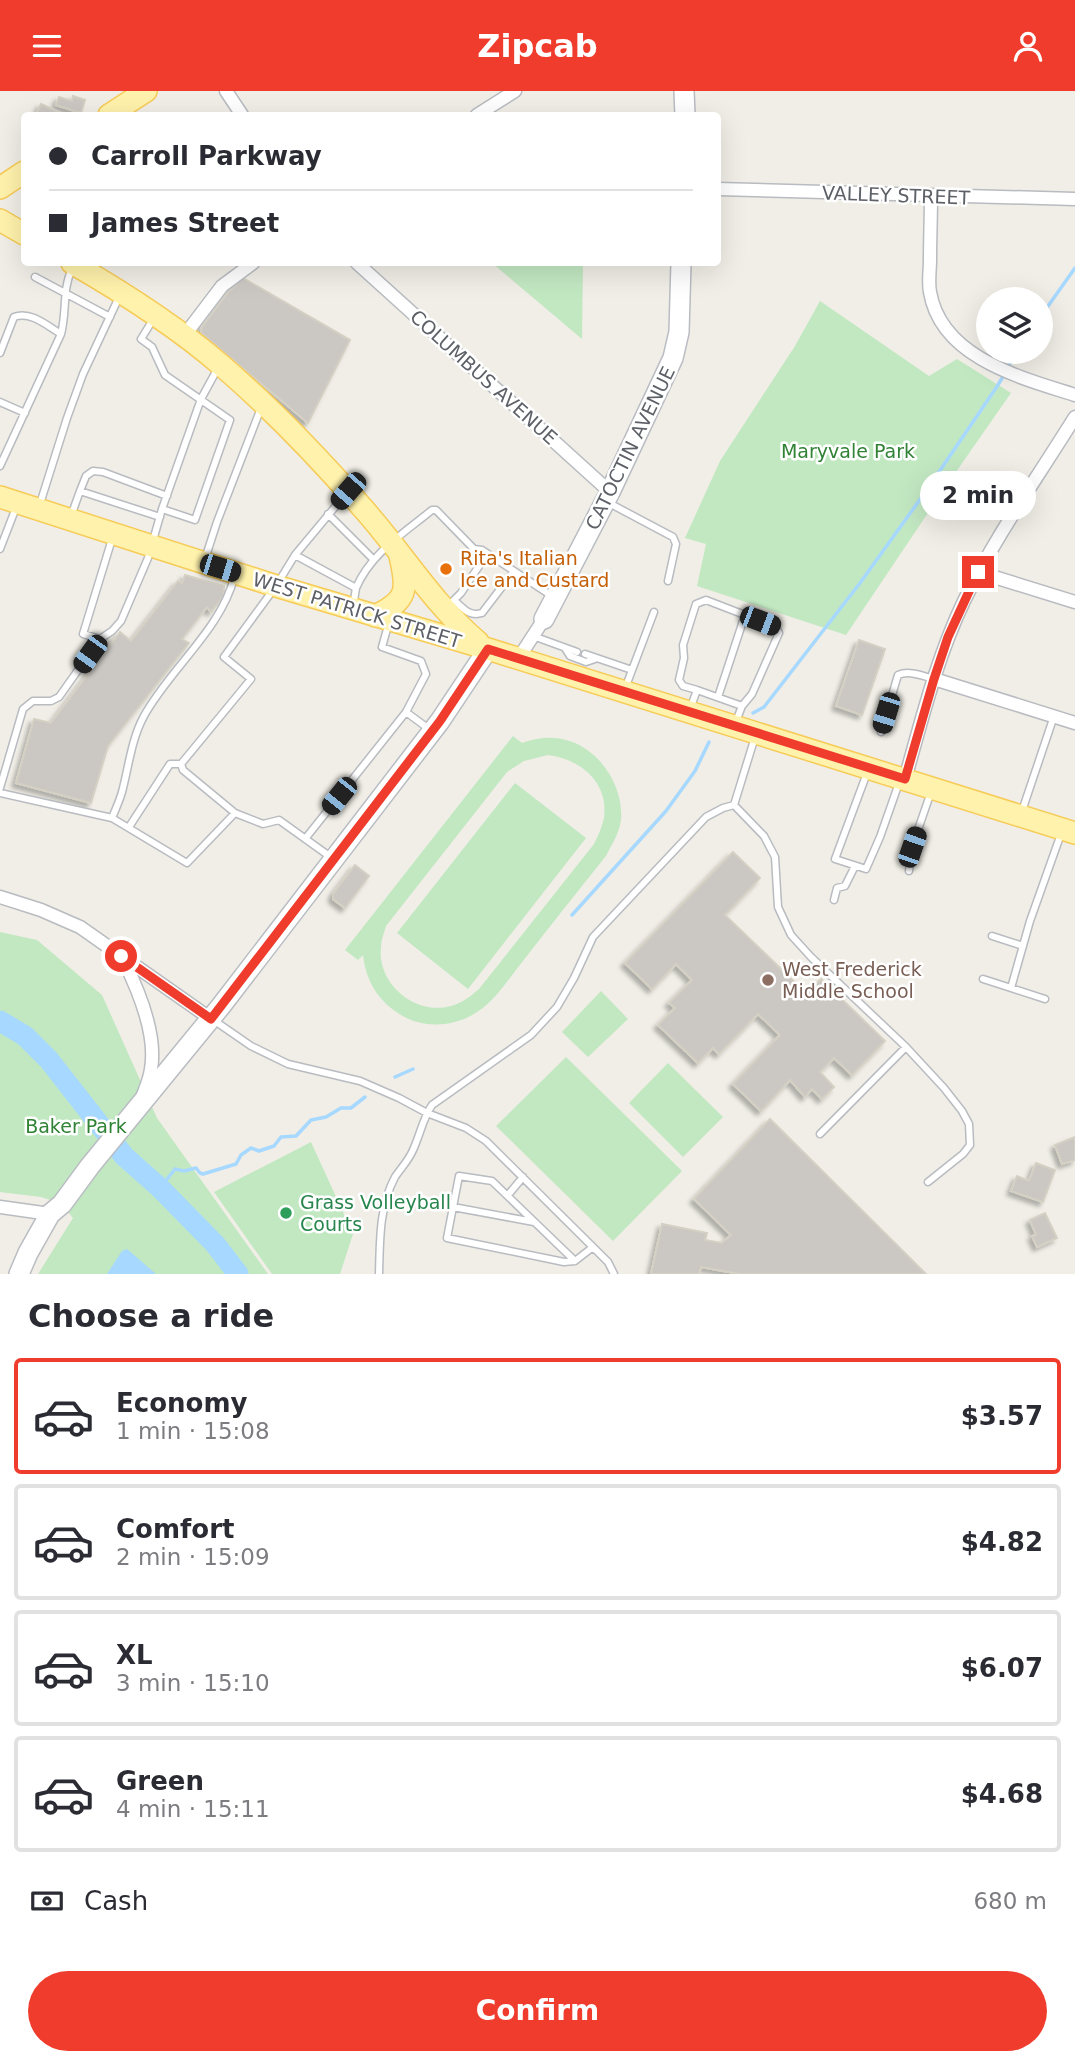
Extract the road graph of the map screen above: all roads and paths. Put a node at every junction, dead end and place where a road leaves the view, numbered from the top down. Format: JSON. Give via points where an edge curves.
{"nodes":[{"id":1,"x":146,"y":91,"type":"edge"},
{"id":2,"x":226,"y":91,"type":"edge"},
{"id":3,"x":515,"y":91,"type":"edge"},
{"id":4,"x":684,"y":91,"type":"edge"},
{"id":5,"x":114,"y":112,"type":"edge"},
{"id":6,"x":241,"y":112,"type":"edge"},
{"id":7,"x":482,"y":112,"type":"edge"},
{"id":8,"x":685,"y":112,"type":"edge"},
{"id":9,"x":21,"y":174,"type":"edge"},
{"id":10,"x":0,"y":188,"type":"edge"},
{"id":11,"x":721,"y":189,"type":"edge"},
{"id":12,"x":931,"y":196,"type":"junction"},
{"id":13,"x":1075,"y":199,"type":"edge"},
{"id":14,"x":0,"y":220,"type":"edge"},
{"id":15,"x":21,"y":232,"type":"edge"},
{"id":16,"x":73,"y":266,"type":"edge"},
{"id":17,"x":79,"y":266,"type":"edge"},
{"id":18,"x":249,"y":266,"type":"edge"},
{"id":19,"x":360,"y":266,"type":"edge"},
{"id":20,"x":681,"y":266,"type":"edge"},
{"id":21,"x":35,"y":277,"type":"dead end"},
{"id":22,"x":121,"y":292,"type":"junction"},
{"id":23,"x":65,"y":293,"type":"junction"},
{"id":24,"x":155,"y":316,"type":"junction"},
{"id":25,"x":110,"y":317,"type":"junction"},
{"id":26,"x":61,"y":334,"type":"junction"},
{"id":27,"x":184,"y":336,"type":"junction"},
{"id":28,"x":0,"y":353,"type":"edge"},
{"id":29,"x":220,"y":364,"type":"junction"},
{"id":30,"x":1075,"y":395,"type":"edge"},
{"id":31,"x":201,"y":399,"type":"junction"},
{"id":32,"x":0,"y":403,"type":"edge"},
{"id":33,"x":264,"y":403,"type":"junction"},
{"id":34,"x":24,"y":413,"type":"junction"},
{"id":35,"x":1075,"y":417,"type":"edge"},
{"id":36,"x":0,"y":466,"type":"edge"},
{"id":37,"x":80,"y":491,"type":"junction"},
{"id":38,"x":348,"y":491,"type":"junction"},
{"id":39,"x":167,"y":496,"type":"junction"},
{"id":40,"x":608,"y":497,"type":"junction"},
{"id":41,"x":19,"y":503,"type":"edge"},
{"id":42,"x":161,"y":513,"type":"junction"},
{"id":43,"x":328,"y":515,"type":"junction"},
{"id":44,"x":70,"y":519,"type":"junction"},
{"id":45,"x":114,"y":533,"type":"junction"},
{"id":46,"x":395,"y":545,"type":"junction"},
{"id":47,"x":152,"y":546,"type":"junction"},
{"id":48,"x":0,"y":549,"type":"edge"},
{"id":49,"x":487,"y":554,"type":"junction"},
{"id":50,"x":295,"y":555,"type":"junction"},
{"id":51,"x":373,"y":559,"type":"junction"},
{"id":52,"x":204,"y":563,"type":"junction"},
{"id":53,"x":514,"y":571,"type":"junction"},
{"id":54,"x":978,"y":572,"type":"junction"},
{"id":55,"x":236,"y":573,"type":"junction"},
{"id":56,"x":668,"y":581,"type":"dead end"},
{"id":57,"x":276,"y":586,"type":"junction"},
{"id":58,"x":555,"y":598,"type":"junction"},
{"id":59,"x":355,"y":599,"type":"junction"},
{"id":60,"x":1075,"y":601,"type":"edge"},
{"id":61,"x":449,"y":605,"type":"junction"},
{"id":62,"x":654,"y":613,"type":"dead end"},
{"id":63,"x":745,"y":615,"type":"junction"},
{"id":64,"x":383,"y":618,"type":"junction"},
{"id":65,"x":544,"y":619,"type":"joint"},
{"id":66,"x":533,"y":636,"type":"junction"},
{"id":67,"x":100,"y":639,"type":"junction"},
{"id":68,"x":565,"y":647,"type":"junction"},
{"id":69,"x":488,"y":649,"type":"junction"},
{"id":70,"x":577,"y":652,"type":"dead end"},
{"id":71,"x":585,"y":654,"type":"dead end"},
{"id":72,"x":518,"y":659,"type":"junction"},
{"id":73,"x":597,"y":659,"type":"junction"},
{"id":74,"x":632,"y":670,"type":"junction"},
{"id":75,"x":934,"y":679,"type":"junction"},
{"id":76,"x":697,"y":690,"type":"junction"},
{"id":77,"x":624,"y":692,"type":"junction"},
{"id":78,"x":718,"y":698,"type":"junction"},
{"id":79,"x":406,"y":712,"type":"junction"},
{"id":80,"x":689,"y":712,"type":"junction"},
{"id":81,"x":738,"y":716,"type":"junction"},
{"id":82,"x":1054,"y":716,"type":"junction"},
{"id":83,"x":1075,"y":723,"type":"edge"},
{"id":84,"x":432,"y":732,"type":"junction"},
{"id":85,"x":881,"y":732,"type":"dead end"},
{"id":86,"x":756,"y":733,"type":"junction"},
{"id":87,"x":181,"y":764,"type":"junction"},
{"id":88,"x":869,"y":768,"type":"junction"},
{"id":89,"x":1,"y":777,"type":"edge"},
{"id":90,"x":903,"y":778,"type":"junction"},
{"id":91,"x":0,"y":788,"type":"edge"},
{"id":92,"x":932,"y":788,"type":"junction"},
{"id":93,"x":0,"y":793,"type":"edge"},
{"id":94,"x":734,"y":806,"type":"junction"},
{"id":95,"x":235,"y":813,"type":"junction"},
{"id":96,"x":1020,"y":816,"type":"junction"},
{"id":97,"x":113,"y":818,"type":"junction"},
{"id":98,"x":129,"y":827,"type":"junction"},
{"id":99,"x":1069,"y":831,"type":"edge"},
{"id":100,"x":305,"y":839,"type":"junction"},
{"id":101,"x":334,"y":859,"type":"junction"},
{"id":102,"x":855,"y":866,"type":"junction"},
{"id":103,"x":909,"y":871,"type":"dead end"},
{"id":104,"x":0,"y":897,"type":"edge"},
{"id":105,"x":834,"y":900,"type":"dead end"},
{"id":106,"x":992,"y":936,"type":"dead end"},
{"id":107,"x":1023,"y":946,"type":"junction"},
{"id":108,"x":121,"y":956,"type":"junction"},
{"id":109,"x":983,"y":979,"type":"dead end"},
{"id":110,"x":1011,"y":988,"type":"junction"},
{"id":111,"x":1045,"y":999,"type":"dead end"},
{"id":112,"x":211,"y":1019,"type":"junction"},
{"id":113,"x":906,"y":1047,"type":"junction"},
{"id":114,"x":140,"y":1105,"type":"junction"},
{"id":115,"x":427,"y":1113,"type":"junction"},
{"id":116,"x":820,"y":1134,"type":"dead end"},
{"id":117,"x":523,"y":1177,"type":"junction"},
{"id":118,"x":928,"y":1182,"type":"dead end"},
{"id":119,"x":508,"y":1195,"type":"junction"},
{"id":120,"x":0,"y":1207,"type":"edge"},
{"id":121,"x":453,"y":1207,"type":"junction"},
{"id":122,"x":50,"y":1214,"type":"junction"},
{"id":123,"x":536,"y":1223,"type":"junction"},
{"id":124,"x":593,"y":1247,"type":"junction"},
{"id":125,"x":575,"y":1261,"type":"junction"},
{"id":126,"x":19,"y":1274,"type":"edge"},
{"id":127,"x":379,"y":1274,"type":"edge"},
{"id":128,"x":614,"y":1274,"type":"edge"}],
"edges":[{"from":1,"to":5,"type":"main road"},
{"from":2,"to":6,"type":"street"},
{"from":3,"to":7,"type":"street"},
{"from":4,"to":8,"type":"street"},
{"from":9,"to":10,"type":"main road"},
{"from":11,"to":12,"type":"street","name":"VALLEY STREET"},
{"from":12,"to":13,"type":"street","name":"VALLEY STREET"},
{"from":12,"to":30,"type":"street","via":[[930,291],[944,325],[996,368]]},
{"from":14,"to":15,"type":"main road"},
{"from":16,"to":23,"type":"lane"},
{"from":17,"to":22,"type":"main road"},
{"from":18,"to":27,"type":"street","via":[[222,286]]},
{"from":19,"to":40,"type":"street","name":"COLUMBUS AVENUE"},
{"from":20,"to":40,"type":"street","name":"CATOCTIN AVENUE","via":[[679,332],[673,358]]},
{"from":21,"to":23,"type":"lane"},
{"from":22,"to":24,"type":"main road"},
{"from":22,"to":25,"type":"lane"},
{"from":23,"to":25,"type":"lane"},
{"from":23,"to":26,"type":"lane"},
{"from":24,"to":27,"type":"main road"},
{"from":24,"to":31,"type":"lane","via":[[141,339],[152,347],[164,375]]},
{"from":25,"to":41,"type":"lane"},
{"from":26,"to":28,"type":"lane","via":[[22,314],[14,317]]},
{"from":26,"to":34,"type":"lane"},
{"from":27,"to":29,"type":"main road"},
{"from":29,"to":31,"type":"lane"},
{"from":29,"to":33,"type":"main road"},
{"from":31,"to":39,"type":"lane"},
{"from":31,"to":42,"type":"lane","via":[[230,420],[195,520]]},
{"from":32,"to":34,"type":"lane"},
{"from":33,"to":38,"type":"main road"},
{"from":33,"to":52,"type":"lane"},
{"from":34,"to":36,"type":"lane"},
{"from":35,"to":54,"type":"street"},
{"from":37,"to":39,"type":"lane","via":[[93,471]]},
{"from":37,"to":42,"type":"lane"},
{"from":37,"to":44,"type":"lane"},
{"from":38,"to":43,"type":"lane"},
{"from":38,"to":46,"type":"main road"},
{"from":39,"to":42,"type":"lane"},
{"from":40,"to":56,"type":"lane","via":[[673,537],[676,544]]},
{"from":40,"to":58,"type":"street","name":"CATOCTIN AVENUE"},
{"from":41,"to":44,"type":"main road","name":"WEST PATRICK STREET"},
{"from":41,"to":48,"type":"lane"},
{"from":42,"to":47,"type":"lane"},
{"from":43,"to":50,"type":"lane"},
{"from":43,"to":51,"type":"lane"},
{"from":44,"to":45,"type":"main road","name":"WEST PATRICK STREET"},
{"from":45,"to":47,"type":"main road","name":"WEST PATRICK STREET"},
{"from":45,"to":67,"type":"lane","via":[[83,634]]},
{"from":46,"to":49,"type":"lane","via":[[436,510],[467,544]]},
{"from":46,"to":51,"type":"lane"},
{"from":46,"to":61,"type":"main road"},
{"from":46,"to":64,"type":"main road","via":[[405,576],[404,591]]},
{"from":47,"to":52,"type":"main road","name":"WEST PATRICK STREET"},
{"from":47,"to":67,"type":"lane","via":[[121,621]]},
{"from":49,"to":53,"type":"lane"},
{"from":49,"to":61,"type":"lane"},
{"from":50,"to":57,"type":"lane"},
{"from":50,"to":59,"type":"lane"},
{"from":51,"to":59,"type":"lane","via":[[362,574]]},
{"from":52,"to":55,"type":"main road","name":"WEST PATRICK STREET"},
{"from":53,"to":58,"type":"lane"},
{"from":53,"to":61,"type":"lane","via":[[482,613]]},
{"from":54,"to":60,"type":"street"},
{"from":54,"to":75,"type":"street"},
{"from":55,"to":57,"type":"main road","name":"WEST PATRICK STREET"},
{"from":55,"to":97,"type":"lane","via":[[228,597],[143,719]]},
{"from":57,"to":59,"type":"main road","name":"WEST PATRICK STREET"},
{"from":57,"to":87,"type":"lane","via":[[224,657],[251,679]]},
{"from":58,"to":65,"type":"street","name":"CATOCTIN AVENUE"},
{"from":59,"to":64,"type":"main road","name":"WEST PATRICK STREET"},
{"from":61,"to":69,"type":"main road","via":[[456,623]]},
{"from":62,"to":74,"type":"lane"},
{"from":63,"to":76,"type":"lane","via":[[706,600],[696,604],[682,645],[680,680]]},
{"from":63,"to":78,"type":"lane"},
{"from":63,"to":81,"type":"lane","via":[[779,632]]},
{"from":64,"to":69,"type":"main road","name":"WEST PATRICK STREET"},
{"from":64,"to":79,"type":"lane","via":[[382,647],[421,661],[426,674]]},
{"from":65,"to":66,"type":"street","name":"CATOCTIN AVENUE"},
{"from":66,"to":68,"type":"lane"},
{"from":66,"to":72,"type":"street","name":"CATOCTIN AVENUE"},
{"from":67,"to":89,"type":"lane","via":[[59,697],[33,701],[23,709]]},
{"from":68,"to":70,"type":"lane"},
{"from":68,"to":73,"type":"lane","via":[[570,656]]},
{"from":69,"to":72,"type":"main road","name":"WEST PATRICK STREET"},
{"from":69,"to":84,"type":"street"},
{"from":71,"to":73,"type":"lane"},
{"from":72,"to":77,"type":"main road","name":"WEST PATRICK STREET"},
{"from":73,"to":74,"type":"lane"},
{"from":74,"to":77,"type":"lane"},
{"from":75,"to":82,"type":"street"},
{"from":75,"to":85,"type":"lane","via":[[898,675]]},
{"from":75,"to":90,"type":"street"},
{"from":76,"to":78,"type":"lane"},
{"from":76,"to":80,"type":"lane"},
{"from":77,"to":80,"type":"main road","name":"WEST PATRICK STREET"},
{"from":78,"to":81,"type":"lane"},
{"from":79,"to":84,"type":"lane"},
{"from":79,"to":100,"type":"lane"},
{"from":80,"to":81,"type":"main road","name":"WEST PATRICK STREET"},
{"from":81,"to":86,"type":"main road","name":"WEST PATRICK STREET"},
{"from":82,"to":83,"type":"street"},
{"from":82,"to":96,"type":"lane"},
{"from":84,"to":101,"type":"street"},
{"from":86,"to":88,"type":"main road","name":"WEST PATRICK STREET"},
{"from":86,"to":94,"type":"lane"},
{"from":87,"to":95,"type":"lane"},
{"from":87,"to":98,"type":"lane","via":[[170,764]]},
{"from":88,"to":90,"type":"main road","name":"WEST PATRICK STREET"},
{"from":88,"to":102,"type":"lane","via":[[835,859]]},
{"from":89,"to":91,"type":"lane"},
{"from":90,"to":92,"type":"main road","name":"WEST PATRICK STREET"},
{"from":90,"to":102,"type":"lane","via":[[866,869]]},
{"from":92,"to":96,"type":"main road","name":"WEST PATRICK STREET"},
{"from":92,"to":103,"type":"lane","via":[[912,847]]},
{"from":93,"to":97,"type":"lane"},
{"from":94,"to":113,"type":"lane","via":[[764,836],[775,857],[778,907],[791,935]]},
{"from":94,"to":115,"type":"lane","via":[[706,817],[593,937],[558,1007],[531,1035],[443,1096]]},
{"from":95,"to":98,"type":"lane","via":[[187,863]]},
{"from":95,"to":100,"type":"lane","via":[[263,824],[279,820]]},
{"from":96,"to":99,"type":"main road","name":"WEST PATRICK STREET"},
{"from":97,"to":98,"type":"lane"},
{"from":99,"to":107,"type":"lane"},
{"from":100,"to":101,"type":"lane"},
{"from":101,"to":112,"type":"street"},
{"from":102,"to":105,"type":"lane","via":[[845,886],[837,888]]},
{"from":104,"to":108,"type":"street","via":[[80,927]]},
{"from":106,"to":107,"type":"lane"},
{"from":107,"to":110,"type":"lane"},
{"from":108,"to":112,"type":"street"},
{"from":108,"to":114,"type":"street","via":[[138,990],[150,1035],[152,1068]]},
{"from":109,"to":110,"type":"lane"},
{"from":110,"to":111,"type":"lane"},
{"from":112,"to":114,"type":"street"},
{"from":112,"to":115,"type":"lane","via":[[288,1064],[360,1081]]},
{"from":113,"to":116,"type":"lane"},
{"from":113,"to":118,"type":"lane","via":[[969,1124],[970,1145]]},
{"from":114,"to":122,"type":"street"},
{"from":115,"to":117,"type":"lane","via":[[486,1141]]},
{"from":115,"to":127,"type":"lane","via":[[411,1156],[388,1192],[382,1213]]},
{"from":117,"to":119,"type":"lane"},
{"from":117,"to":124,"type":"lane"},
{"from":119,"to":121,"type":"lane","via":[[492,1181],[459,1176]]},
{"from":119,"to":123,"type":"lane"},
{"from":120,"to":122,"type":"street"},
{"from":121,"to":123,"type":"lane"},
{"from":121,"to":125,"type":"lane","via":[[447,1238]]},
{"from":122,"to":126,"type":"street"},
{"from":123,"to":125,"type":"lane"},
{"from":124,"to":125,"type":"lane"},
{"from":124,"to":128,"type":"lane"}]}
